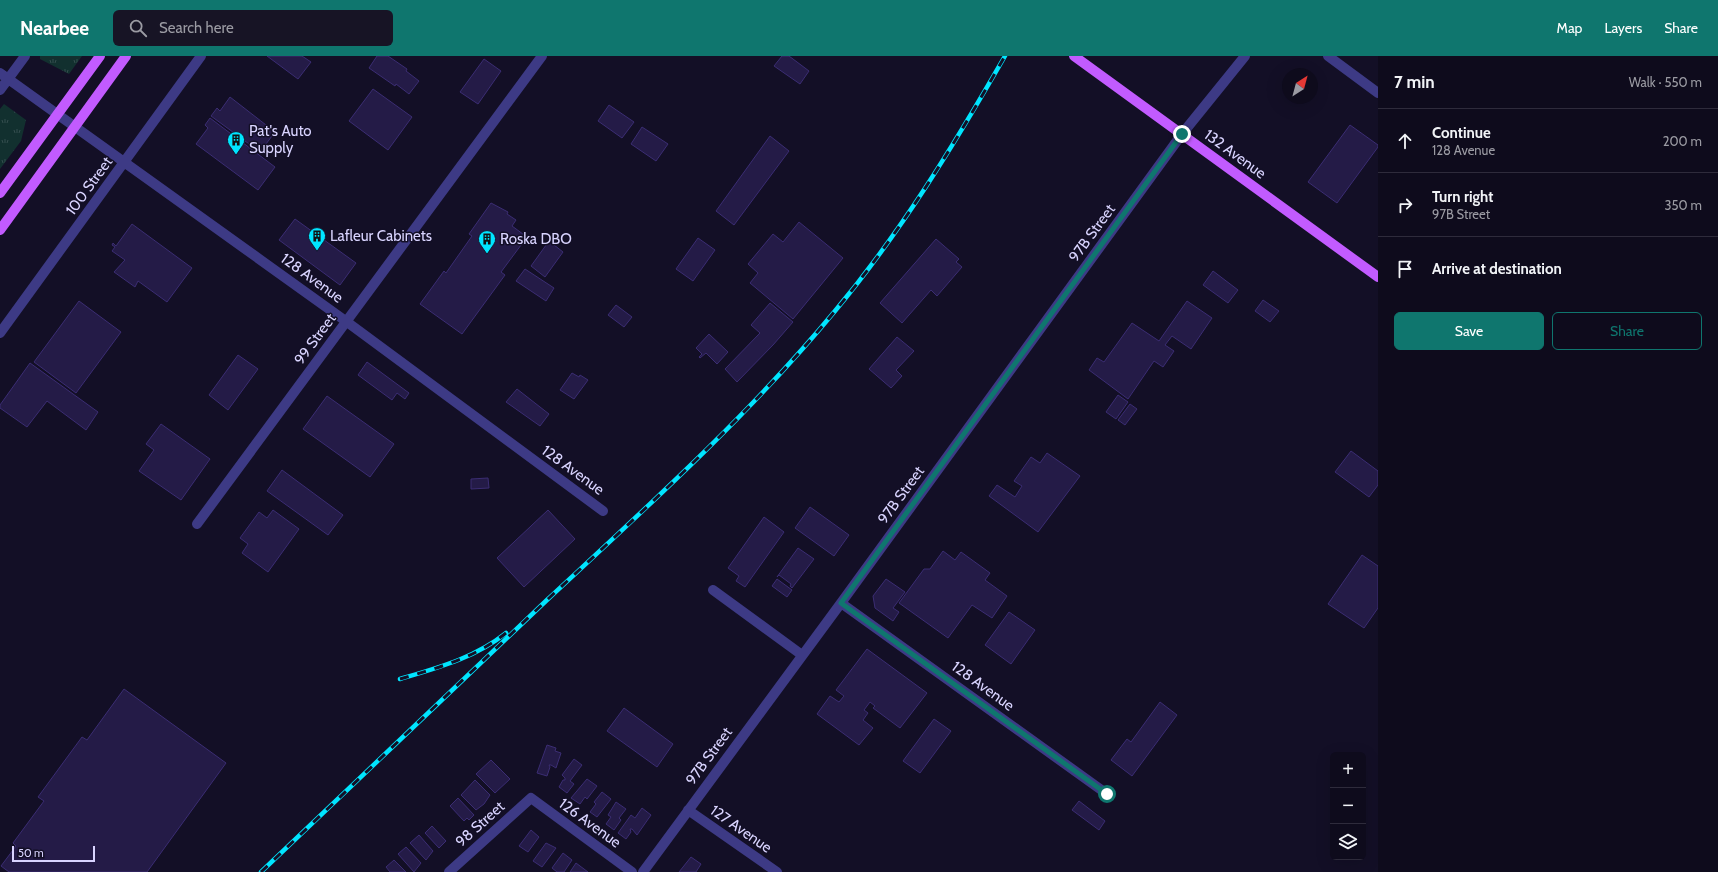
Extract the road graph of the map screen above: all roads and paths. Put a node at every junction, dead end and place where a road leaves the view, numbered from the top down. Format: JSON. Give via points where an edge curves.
{"nodes":[{"id":1,"x":25,"y":56,"type":"edge"},
{"id":2,"x":100,"y":56,"type":"edge"},
{"id":3,"x":126,"y":56,"type":"edge"},
{"id":4,"x":201,"y":56,"type":"edge"},
{"id":5,"x":542,"y":56,"type":"edge"},
{"id":6,"x":1074,"y":56,"type":"edge"},
{"id":7,"x":1245,"y":56,"type":"edge"},
{"id":8,"x":1328,"y":56,"type":"edge"},
{"id":9,"x":4,"y":76,"type":"edge"},
{"id":10,"x":0,"y":90,"type":"edge"},
{"id":11,"x":1378,"y":93,"type":"edge"},
{"id":12,"x":58,"y":115,"type":"junction"},
{"id":13,"x":75,"y":128,"type":"junction"},
{"id":14,"x":1182,"y":134,"type":"junction"},
{"id":15,"x":124,"y":163,"type":"junction"},
{"id":16,"x":0,"y":193,"type":"edge"},
{"id":17,"x":0,"y":230,"type":"edge"},
{"id":18,"x":1378,"y":277,"type":"edge"},
{"id":19,"x":347,"y":322,"type":"junction"},
{"id":20,"x":0,"y":333,"type":"edge"},
{"id":21,"x":603,"y":510,"type":"dead end"},
{"id":22,"x":197,"y":524,"type":"dead end"},
{"id":23,"x":713,"y":590,"type":"dead end"},
{"id":24,"x":841,"y":603,"type":"junction"},
{"id":25,"x":802,"y":655,"type":"junction"},
{"id":26,"x":1107,"y":794,"type":"dead end"},
{"id":27,"x":531,"y":798,"type":"joint"},
{"id":28,"x":688,"y":810,"type":"junction"},
{"id":29,"x":449,"y":872,"type":"edge"},
{"id":30,"x":632,"y":872,"type":"edge"},
{"id":31,"x":643,"y":872,"type":"edge"},
{"id":32,"x":776,"y":872,"type":"edge"}],
"edges":[{"from":1,"to":9,"type":"street"},
{"from":2,"to":12,"type":"main road"},
{"from":3,"to":13,"type":"main road"},
{"from":4,"to":15,"type":"street","name":"100 Street"},
{"from":5,"to":19,"type":"street","name":"99 Street"},
{"from":6,"to":14,"type":"main road","name":"132 Avenue"},
{"from":7,"to":14,"type":"street","name":"97B Street"},
{"from":8,"to":11,"type":"street"},
{"from":9,"to":10,"type":"street"},
{"from":9,"to":12,"type":"street","name":"128 Avenue"},
{"from":12,"to":13,"type":"street","name":"128 Avenue"},
{"from":12,"to":16,"type":"main road"},
{"from":13,"to":15,"type":"street","name":"128 Avenue"},
{"from":13,"to":17,"type":"main road"},
{"from":14,"to":18,"type":"main road","name":"132 Avenue"},
{"from":14,"to":24,"type":"street","name":"97B Street"},
{"from":15,"to":19,"type":"street","name":"128 Avenue"},
{"from":15,"to":20,"type":"street","name":"100 Street"},
{"from":19,"to":21,"type":"street","name":"128 Avenue"},
{"from":19,"to":22,"type":"street","name":"99 Street"},
{"from":23,"to":25,"type":"street"},
{"from":24,"to":25,"type":"street","name":"97B Street"},
{"from":24,"to":26,"type":"street","name":"128 Avenue"},
{"from":25,"to":28,"type":"street","name":"97B Street"},
{"from":27,"to":29,"type":"street","name":"98 Street"},
{"from":27,"to":30,"type":"street","name":"126 Avenue"},
{"from":28,"to":31,"type":"street","name":"97B Street"},
{"from":28,"to":32,"type":"street","name":"127 Avenue"}]}
